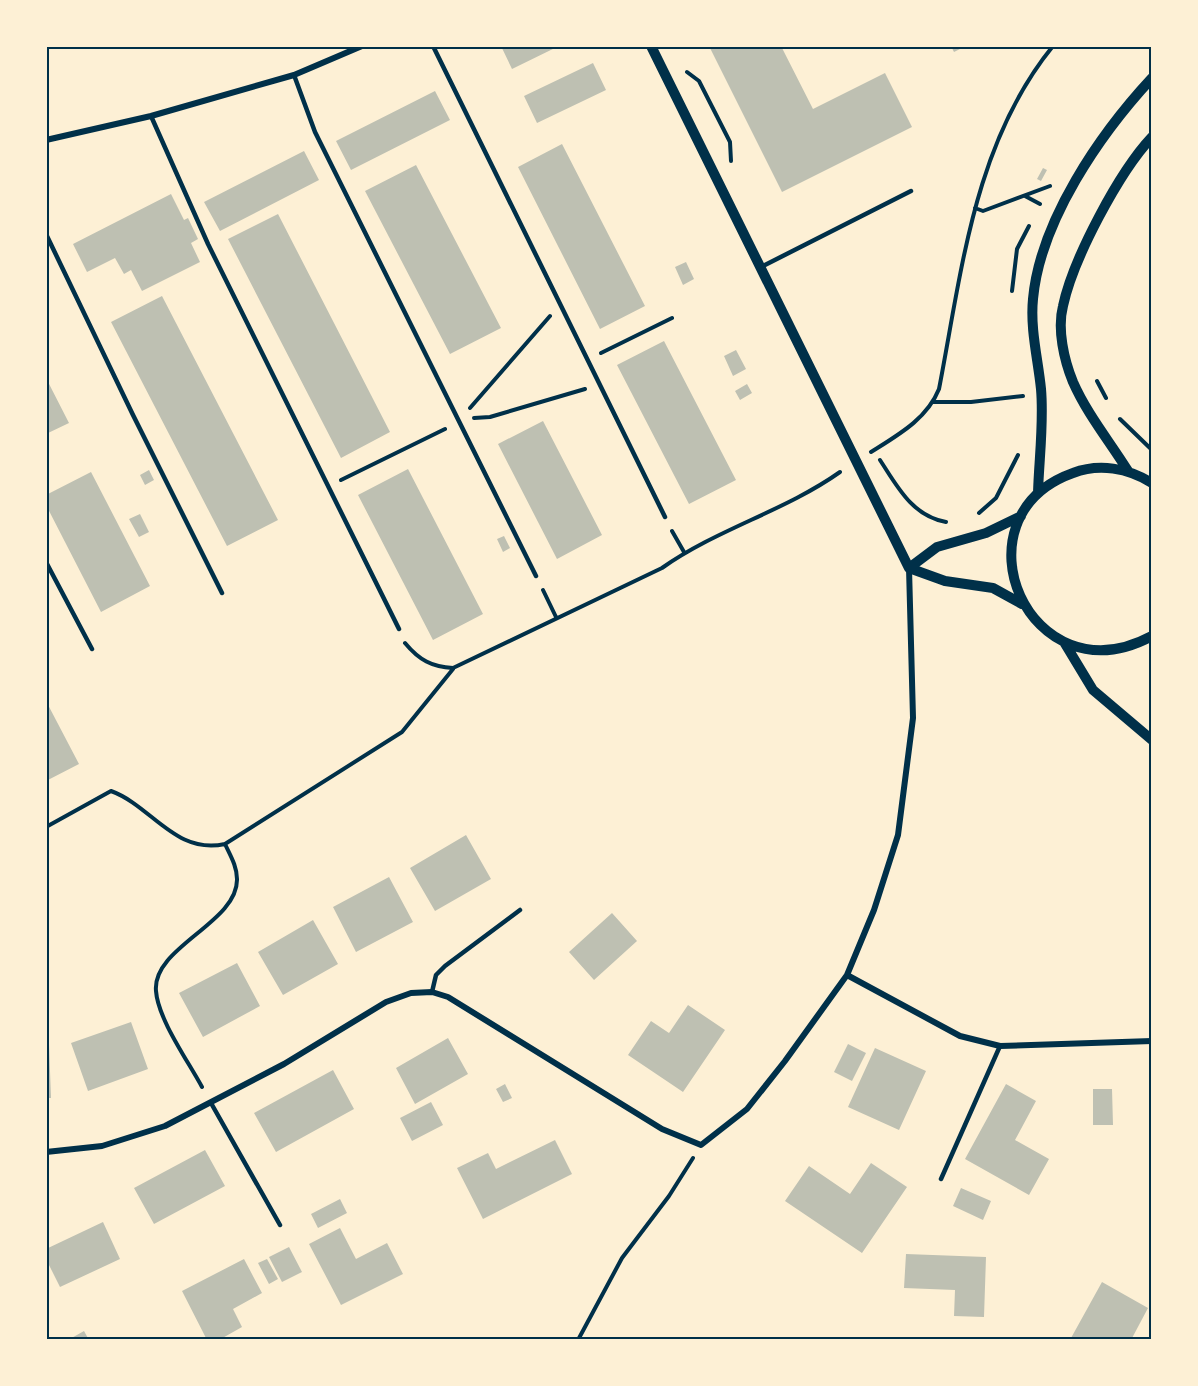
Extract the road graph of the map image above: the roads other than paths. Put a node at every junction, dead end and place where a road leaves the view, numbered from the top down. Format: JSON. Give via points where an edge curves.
{"nodes":[{"id":1,"x":362,"y":46,"type":"edge"},
{"id":2,"x":432,"y":46,"type":"edge"},
{"id":3,"x":651,"y":46,"type":"edge"},
{"id":4,"x":294,"y":75,"type":"junction"},
{"id":5,"x":1152,"y":78,"type":"edge"},
{"id":6,"x":151,"y":116,"type":"junction"},
{"id":7,"x":1152,"y":137,"type":"edge"},
{"id":8,"x":46,"y":140,"type":"edge"},
{"id":9,"x":910,"y":191,"type":"dead end"},
{"id":10,"x":46,"y":234,"type":"edge"},
{"id":11,"x":761,"y":267,"type":"junction"},
{"id":12,"x":1128,"y":471,"type":"junction"},
{"id":13,"x":1152,"y":483,"type":"edge"},
{"id":14,"x":1038,"y":494,"type":"junction"},
{"id":15,"x":1021,"y":516,"type":"junction"},
{"id":16,"x":665,"y":517,"type":"road end"},
{"id":17,"x":46,"y":562,"type":"edge"},
{"id":18,"x":909,"y":568,"type":"junction"},
{"id":19,"x":536,"y":576,"type":"road end"},
{"id":20,"x":222,"y":593,"type":"dead end"},
{"id":21,"x":1023,"y":604,"type":"junction"},
{"id":22,"x":399,"y":629,"type":"road end"},
{"id":23,"x":1152,"y":636,"type":"edge"},
{"id":24,"x":1064,"y":642,"type":"junction"},
{"id":25,"x":92,"y":649,"type":"dead end"},
{"id":26,"x":1152,"y":740,"type":"edge"},
{"id":27,"x":520,"y":910,"type":"dead end"},
{"id":28,"x":847,"y":975,"type":"junction"},
{"id":29,"x":432,"y":992,"type":"junction"},
{"id":30,"x":1152,"y":1041,"type":"edge"},
{"id":31,"x":1000,"y":1046,"type":"junction"},
{"id":32,"x":211,"y":1103,"type":"junction"},
{"id":33,"x":46,"y":1152,"type":"edge"},
{"id":34,"x":941,"y":1179,"type":"dead end"},
{"id":35,"x":280,"y":1225,"type":"dead end"}],
"edges":[{"from":1,"to":4,"type":"street"},
{"from":2,"to":16,"type":"lane"},
{"from":3,"to":11,"type":"street"},
{"from":4,"to":6,"type":"street"},
{"from":4,"to":19,"type":"lane","via":[[315,132]]},
{"from":5,"to":14,"type":"street","via":[[1132,99],[1077,178],[1038,262],[1033,300],[1041,391]]},
{"from":6,"to":8,"type":"street"},
{"from":6,"to":22,"type":"lane","via":[[208,244]]},
{"from":7,"to":12,"type":"street","via":[[1096,221],[1062,307],[1061,338],[1073,382]]},
{"from":9,"to":11,"type":"lane"},
{"from":10,"to":20,"type":"lane"},
{"from":11,"to":18,"type":"street"},
{"from":12,"to":13,"type":"street"},
{"from":12,"to":14,"type":"street","via":[[1080,470],[1051,483]]},
{"from":14,"to":15,"type":"street"},
{"from":15,"to":18,"type":"street","via":[[986,533],[937,547]]},
{"from":15,"to":21,"type":"street","via":[[1014,533],[1011,570]]},
{"from":17,"to":25,"type":"lane"},
{"from":18,"to":21,"type":"street","via":[[945,581],[993,588]]},
{"from":18,"to":28,"type":"street","via":[[913,718],[898,835],[874,910]]},
{"from":21,"to":24,"type":"street","via":[[1040,626]]},
{"from":23,"to":24,"type":"street","via":[[1137,644],[1100,650]]},
{"from":24,"to":26,"type":"street","via":[[1094,690]]},
{"from":27,"to":29,"type":"lane","via":[[445,966],[436,975]]},
{"from":28,"to":29,"type":"street","via":[[747,1109],[701,1145],[662,1129],[448,997]]},
{"from":28,"to":31,"type":"street","via":[[960,1036]]},
{"from":29,"to":32,"type":"street","via":[[411,993],[386,1002]]},
{"from":30,"to":31,"type":"street"},
{"from":31,"to":34,"type":"lane"},
{"from":32,"to":33,"type":"street","via":[[134,1138]]},
{"from":32,"to":35,"type":"lane"}]}
